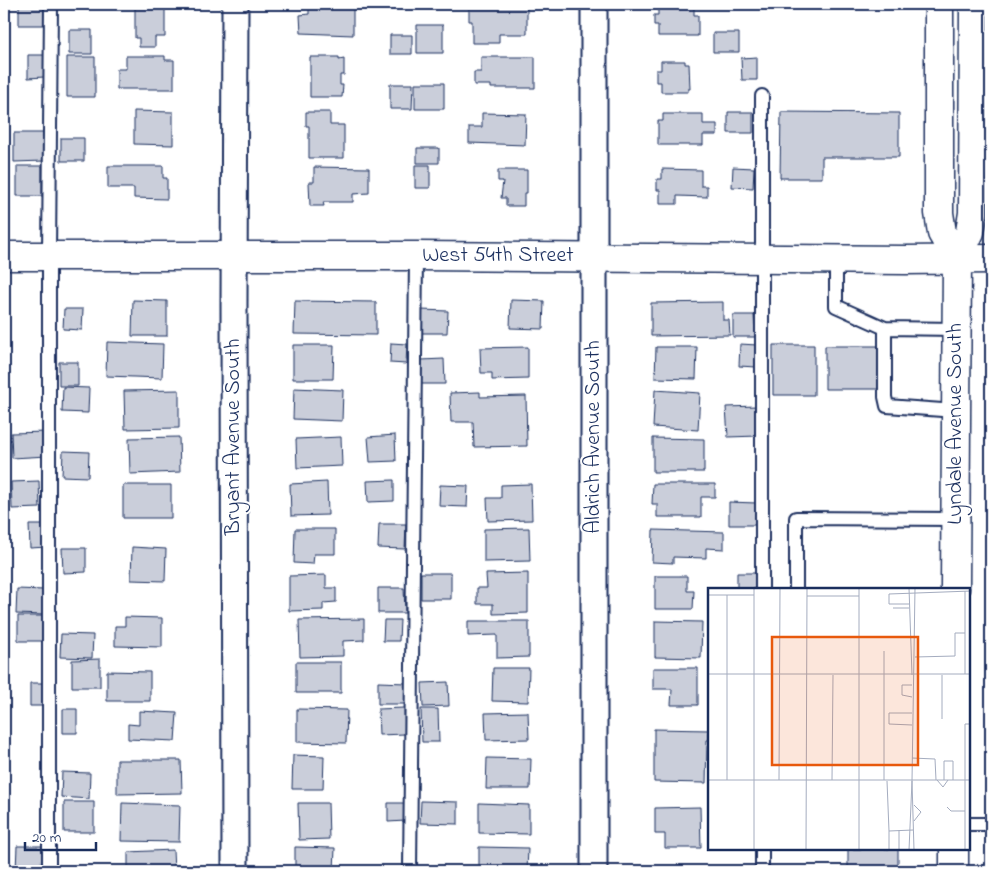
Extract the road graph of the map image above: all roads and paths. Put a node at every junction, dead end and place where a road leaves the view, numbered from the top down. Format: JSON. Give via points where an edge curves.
{"nodes":[{"id":1,"x":51,"y":4,"type":"edge"},
{"id":2,"x":235,"y":4,"type":"edge"},
{"id":3,"x":594,"y":4,"type":"edge"},
{"id":4,"x":939,"y":4,"type":"edge"},
{"id":5,"x":974,"y":4,"type":"edge"},
{"id":6,"x":762,"y":96,"type":"dead end"},
{"id":7,"x":982,"y":136,"type":"edge"},
{"id":8,"x":4,"y":256,"type":"edge"},
{"id":9,"x":49,"y":256,"type":"junction"},
{"id":10,"x":234,"y":256,"type":"junction"},
{"id":11,"x":416,"y":256,"type":"junction"},
{"id":12,"x":594,"y":257,"type":"junction"},
{"id":13,"x":762,"y":258,"type":"junction"},
{"id":14,"x":991,"y":258,"type":"edge"},
{"id":15,"x":836,"y":259,"type":"junction"},
{"id":16,"x":957,"y":259,"type":"junction"},
{"id":17,"x":885,"y":328,"type":"junction"},
{"id":18,"x":957,"y":329,"type":"junction"},
{"id":19,"x":956,"y":411,"type":"junction"},
{"id":20,"x":956,"y":518,"type":"junction"},
{"id":21,"x":762,"y":588,"type":"edge"},
{"id":22,"x":796,"y":588,"type":"edge"},
{"id":23,"x":955,"y":588,"type":"edge"},
{"id":24,"x":970,"y":824,"type":"edge"},
{"id":25,"x":991,"y":824,"type":"edge"},
{"id":26,"x":762,"y":850,"type":"edge"},
{"id":27,"x":954,"y":850,"type":"edge"},
{"id":28,"x":49,"y":871,"type":"edge"},
{"id":29,"x":236,"y":871,"type":"edge"},
{"id":30,"x":410,"y":871,"type":"edge"},
{"id":31,"x":594,"y":871,"type":"edge"},
{"id":32,"x":762,"y":871,"type":"edge"},
{"id":33,"x":954,"y":871,"type":"edge"}],
"edges":[{"from":1,"to":9,"type":"lane"},
{"from":2,"to":10,"type":"street","name":"Bryant Avenue South"},
{"from":3,"to":12,"type":"street","name":"Aldrich Avenue South"},
{"from":4,"to":16,"type":"street","name":"Lyndale Avenue South","via":[[939,214],[942,233]]},
{"from":5,"to":7,"type":"street","name":"Lyndale Avenue South"},
{"from":6,"to":13,"type":"lane"},
{"from":7,"to":16,"type":"street","name":"Lyndale Avenue South","via":[[972,224]]},
{"from":8,"to":9,"type":"street","name":"West 54th Street"},
{"from":9,"to":10,"type":"street","name":"West 54th Street"},
{"from":9,"to":28,"type":"lane"},
{"from":10,"to":11,"type":"street","name":"West 54th Street"},
{"from":10,"to":29,"type":"street","name":"Bryant Avenue South"},
{"from":11,"to":12,"type":"street","name":"West 54th Street"},
{"from":11,"to":30,"type":"lane"},
{"from":12,"to":13,"type":"street","name":"West 54th Street"},
{"from":12,"to":31,"type":"street","name":"Aldrich Avenue South"},
{"from":13,"to":15,"type":"street","name":"West 54th Street"},
{"from":13,"to":21,"type":"lane"},
{"from":14,"to":16,"type":"street","name":"West 54th Street"},
{"from":15,"to":16,"type":"street","name":"West 54th Street"},
{"from":15,"to":17,"type":"lane","via":[[836,306]]},
{"from":16,"to":18,"type":"street","name":"Lyndale Avenue South"},
{"from":17,"to":18,"type":"lane"},
{"from":17,"to":19,"type":"lane","via":[[887,406]]},
{"from":18,"to":19,"type":"street","name":"Lyndale Avenue South"},
{"from":19,"to":20,"type":"street","name":"Lyndale Avenue South"},
{"from":20,"to":22,"type":"lane","via":[[796,518]]},
{"from":20,"to":23,"type":"street","name":"Lyndale Avenue South"},
{"from":24,"to":25,"type":"lane"},
{"from":26,"to":32,"type":"lane"},
{"from":27,"to":33,"type":"street"}]}
